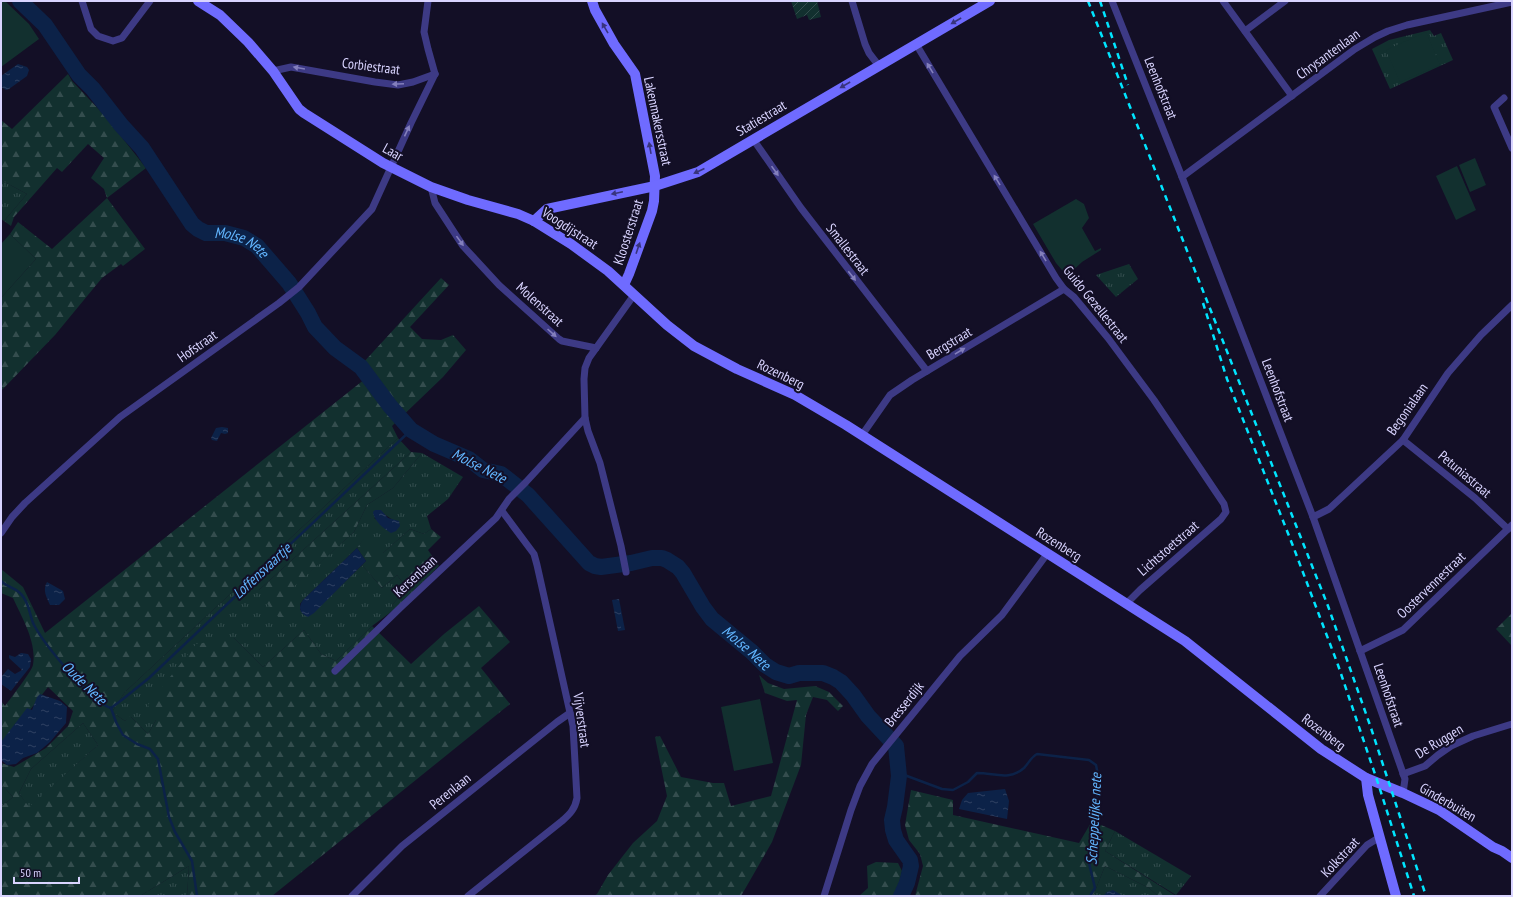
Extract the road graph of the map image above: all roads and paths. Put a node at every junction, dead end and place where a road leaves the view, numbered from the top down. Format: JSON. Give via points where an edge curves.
{"nodes":[{"id":1,"x":82,"y":1,"type":"edge"},
{"id":2,"x":150,"y":1,"type":"edge"},
{"id":3,"x":198,"y":1,"type":"edge"},
{"id":4,"x":428,"y":1,"type":"edge"},
{"id":5,"x":592,"y":1,"type":"edge"},
{"id":6,"x":852,"y":1,"type":"edge"},
{"id":7,"x":990,"y":1,"type":"edge"},
{"id":8,"x":1112,"y":1,"type":"edge"},
{"id":9,"x":1223,"y":1,"type":"edge"},
{"id":10,"x":1285,"y":1,"type":"edge"},
{"id":11,"x":1512,"y":2,"type":"edge"},
{"id":12,"x":1245,"y":31,"type":"junction"},
{"id":13,"x":916,"y":44,"type":"junction"},
{"id":14,"x":879,"y":66,"type":"junction"},
{"id":15,"x":273,"y":71,"type":"junction"},
{"id":16,"x":435,"y":74,"type":"junction"},
{"id":17,"x":1292,"y":96,"type":"junction"},
{"id":18,"x":1504,"y":98,"type":"dead end"},
{"id":19,"x":753,"y":139,"type":"junction"},
{"id":20,"x":1512,"y":148,"type":"edge"},
{"id":21,"x":391,"y":167,"type":"junction"},
{"id":22,"x":1182,"y":177,"type":"junction"},
{"id":23,"x":655,"y":186,"type":"junction"},
{"id":24,"x":431,"y":187,"type":"junction"},
{"id":25,"x":494,"y":207,"type":"joint"},
{"id":26,"x":534,"y":221,"type":"junction"},
{"id":27,"x":624,"y":284,"type":"junction"},
{"id":28,"x":1064,"y":289,"type":"junction"},
{"id":29,"x":634,"y":295,"type":"junction"},
{"id":30,"x":1512,"y":305,"type":"edge"},
{"id":31,"x":596,"y":348,"type":"junction"},
{"id":32,"x":927,"y":371,"type":"junction"},
{"id":33,"x":585,"y":418,"type":"junction"},
{"id":34,"x":862,"y":435,"type":"junction"},
{"id":35,"x":1403,"y":440,"type":"junction"},
{"id":36,"x":502,"y":511,"type":"junction"},
{"id":37,"x":1226,"y":512,"type":"joint"},
{"id":38,"x":1313,"y":517,"type":"junction"},
{"id":39,"x":1510,"y":527,"type":"edge"},
{"id":40,"x":1,"y":533,"type":"edge"},
{"id":41,"x":1048,"y":554,"type":"junction"},
{"id":42,"x":625,"y":570,"type":"dead end"},
{"id":43,"x":1127,"y":603,"type":"junction"},
{"id":44,"x":1360,"y":650,"type":"junction"},
{"id":45,"x":335,"y":671,"type":"dead end"},
{"id":46,"x":570,"y":713,"type":"junction"},
{"id":47,"x":1512,"y":724,"type":"edge"},
{"id":48,"x":1403,"y":774,"type":"junction"},
{"id":49,"x":1366,"y":778,"type":"junction"},
{"id":50,"x":1403,"y":793,"type":"junction"},
{"id":51,"x":1380,"y":837,"type":"junction"},
{"id":52,"x":1512,"y":858,"type":"edge"},
{"id":53,"x":352,"y":896,"type":"edge"},
{"id":54,"x":468,"y":896,"type":"edge"},
{"id":55,"x":824,"y":896,"type":"edge"},
{"id":56,"x":1320,"y":896,"type":"edge"},
{"id":57,"x":1396,"y":896,"type":"edge"}],
"edges":[{"from":1,"to":2,"type":"street","via":[[91,29],[98,36],[113,41],[122,38]]},
{"from":3,"to":15,"type":"main road","name":"Laar","via":[[220,15]]},
{"from":4,"to":16,"type":"street","via":[[424,32]]},
{"from":23,"to":5,"type":"main road","name":"Lakenmakersstraat","one_way":true,"via":[[649,140],[634,74],[614,44]]},
{"from":6,"to":14,"type":"street","via":[[868,53]]},
{"from":7,"to":13,"type":"main road","name":"Statiestraat","one_way":true},
{"from":8,"to":22,"type":"street","name":"Leenhofstraat"},
{"from":9,"to":12,"type":"street"},
{"from":10,"to":12,"type":"street"},
{"from":11,"to":17,"type":"street","name":"Chrysantenlaan","via":[[1388,31],[1355,49]]},
{"from":12,"to":17,"type":"street"},
{"from":13,"to":14,"type":"main road","name":"Statiestraat"},
{"from":28,"to":13,"type":"street","name":"Guido Gezellestraat","one_way":true},
{"from":14,"to":19,"type":"main road","name":"Statiestraat","one_way":true},
{"from":16,"to":15,"type":"street","name":"Corbiestraat","one_way":true,"via":[[398,85],[291,67]]},
{"from":15,"to":21,"type":"main road","name":"Laar","via":[[304,113]]},
{"from":21,"to":16,"type":"street","name":"Hofstraat","one_way":true},
{"from":17,"to":22,"type":"street","name":"Chrysantenlaan"},
{"from":18,"to":20,"type":"street","via":[[1494,107]]},
{"from":19,"to":23,"type":"main road","name":"Statiestraat","one_way":true,"via":[[698,172]]},
{"from":19,"to":32,"type":"street","name":"Smallestraat","one_way":true,"via":[[801,208]]},
{"from":21,"to":24,"type":"main road","name":"Laar"},
{"from":21,"to":40,"type":"street","name":"Hofstraat","via":[[372,209],[299,287],[120,417],[25,503]]},
{"from":22,"to":38,"type":"street","name":"Leenhofstraat"},
{"from":23,"to":26,"type":"main road","name":"Statiestraat","one_way":true,"via":[[547,209]]},
{"from":27,"to":23,"type":"main road","name":"Kloosterstraat","one_way":true,"via":[[652,211]]},
{"from":24,"to":25,"type":"main road","name":"Laar"},
{"from":24,"to":31,"type":"street","name":"Molenstraat","one_way":true,"via":[[435,203],[463,246],[526,310],[558,339]]},
{"from":25,"to":26,"type":"main road","name":"Voogdijstraat"},
{"from":26,"to":27,"type":"main road","name":"Voogdijstraat"},
{"from":27,"to":29,"type":"main road","name":"Rozenberg"},
{"from":32,"to":28,"type":"street","name":"Bergstraat","one_way":true},
{"from":28,"to":37,"type":"street","name":"Guido Gezellestraat","via":[[1091,316],[1154,400],[1224,504]]},
{"from":29,"to":31,"type":"street"},
{"from":29,"to":34,"type":"main road","name":"Rozenberg","via":[[694,346],[795,395]]},
{"from":30,"to":35,"type":"street","name":"Begonialaan","via":[[1481,335],[1448,373]]},
{"from":31,"to":33,"type":"street","via":[[585,368]]},
{"from":32,"to":34,"type":"street","name":"Bergstraat","via":[[890,395]]},
{"from":33,"to":36,"type":"street","name":"Kersenlaan","via":[[517,490]]},
{"from":33,"to":42,"type":"street","via":[[597,454]]},
{"from":34,"to":41,"type":"main road","name":"Rozenberg"},
{"from":35,"to":38,"type":"street","name":"Begonialaan","via":[[1329,509]]},
{"from":35,"to":39,"type":"street","name":"Petuniastraat"},
{"from":36,"to":45,"type":"street","name":"Kersenlaan"},
{"from":36,"to":46,"type":"street","name":"Vijverstraat","via":[[534,554]]},
{"from":37,"to":43,"type":"street","name":"Lichtstoetstraat","via":[[1222,519]]},
{"from":38,"to":44,"type":"street","name":"Leenhofstraat"},
{"from":39,"to":44,"type":"street","name":"Oostervennestraat","via":[[1403,630]]},
{"from":41,"to":43,"type":"main road","name":"Rozenberg"},
{"from":41,"to":55,"type":"street","name":"Bresserdijk","via":[[1002,615],[960,656],[872,764],[860,786]]},
{"from":43,"to":49,"type":"main road","name":"Rozenberg","via":[[1185,641],[1321,749]]},
{"from":44,"to":48,"type":"street","name":"Leenhofstraat"},
{"from":46,"to":53,"type":"street","name":"Perenlaan","via":[[402,846]]},
{"from":46,"to":54,"type":"street","name":"Vijverstraat","via":[[573,726],[576,805],[562,821]]},
{"from":47,"to":48,"type":"street","name":"De Ruggen","via":[[1451,746],[1426,766]]},
{"from":48,"to":50,"type":"street","name":"Leenhofstraat"},
{"from":49,"to":50,"type":"main road","name":"Ginderbuiten"},
{"from":49,"to":51,"type":"main road"},
{"from":50,"to":52,"type":"main road","name":"Ginderbuiten","via":[[1439,810]]},
{"from":51,"to":56,"type":"street","name":"Kolkstraat","via":[[1367,845]]},
{"from":51,"to":57,"type":"main road"}]}
